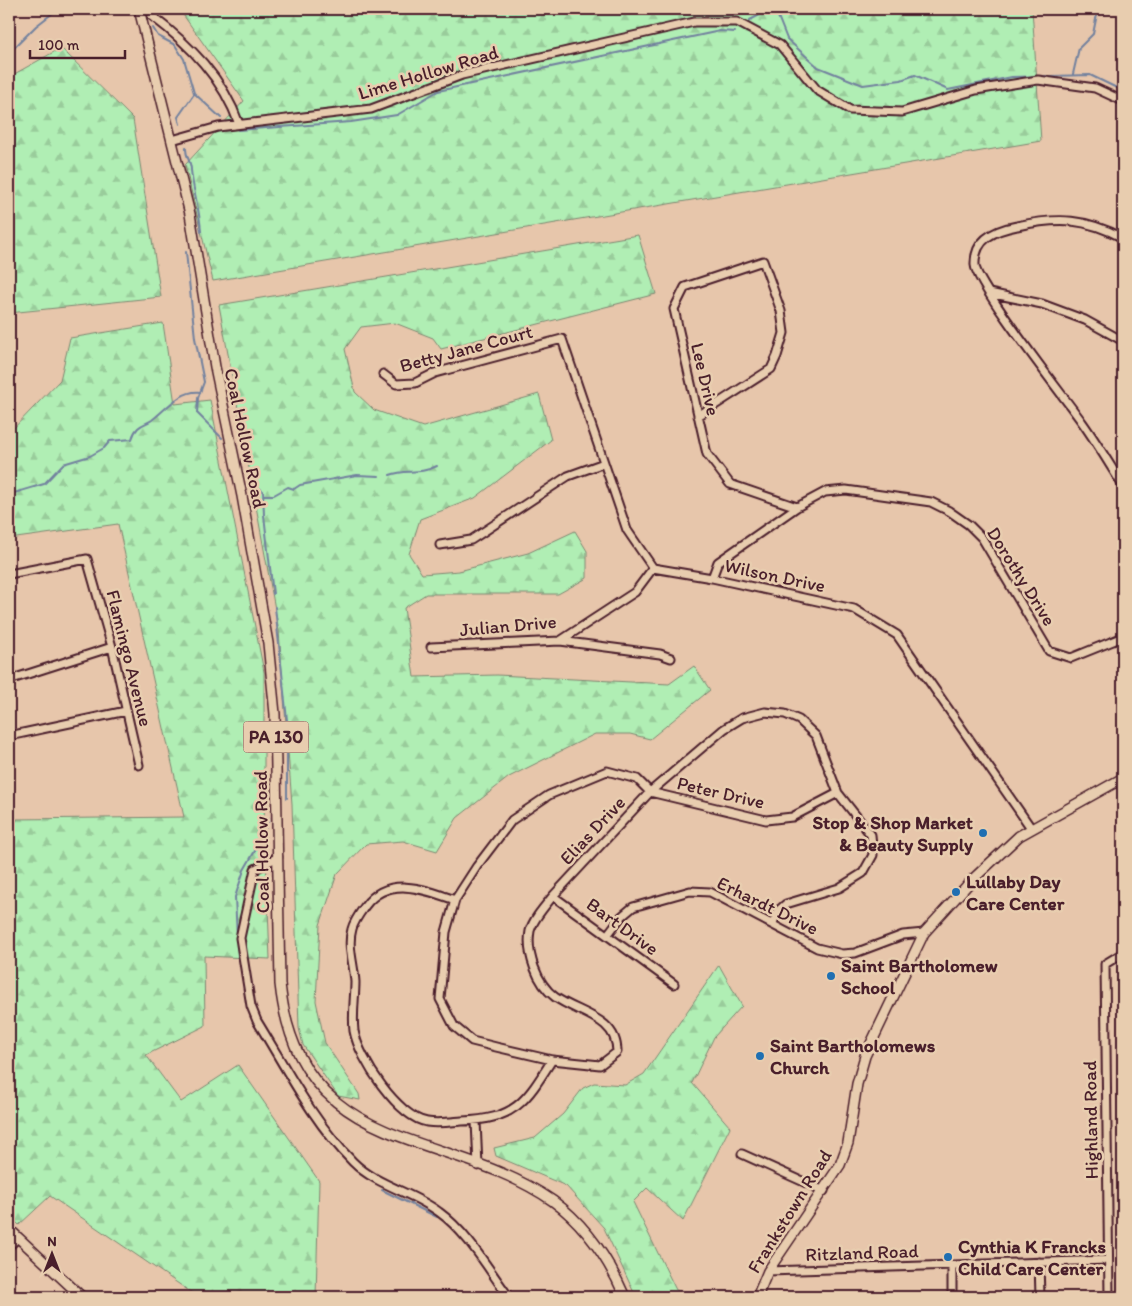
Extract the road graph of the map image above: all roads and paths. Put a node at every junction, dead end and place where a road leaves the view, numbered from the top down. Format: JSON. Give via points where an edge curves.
{"nodes":[{"id":1,"x":139,"y":9,"type":"edge"},
{"id":2,"x":152,"y":16,"type":"dead end"},
{"id":3,"x":1123,"y":101,"type":"edge"},
{"id":4,"x":239,"y":124,"type":"junction"},
{"id":5,"x":172,"y":140,"type":"junction"},
{"id":6,"x":1123,"y":238,"type":"edge"},
{"id":7,"x":989,"y":293,"type":"junction"},
{"id":8,"x":1123,"y":341,"type":"edge"},
{"id":9,"x":383,"y":374,"type":"dead end"},
{"id":10,"x":698,"y":416,"type":"junction"},
{"id":11,"x":604,"y":463,"type":"junction"},
{"id":12,"x":1123,"y":486,"type":"edge"},
{"id":13,"x":796,"y":507,"type":"junction"},
{"id":14,"x":440,"y":546,"type":"dead end"},
{"id":15,"x":653,"y":568,"type":"junction"},
{"id":16,"x":9,"y":574,"type":"edge"},
{"id":17,"x":712,"y":578,"type":"junction"},
{"id":18,"x":1123,"y":637,"type":"edge"},
{"id":19,"x":560,"y":641,"type":"junction"},
{"id":20,"x":112,"y":647,"type":"junction"},
{"id":21,"x":431,"y":647,"type":"dead end"},
{"id":22,"x":671,"y":658,"type":"dead end"},
{"id":23,"x":9,"y":680,"type":"edge"},
{"id":24,"x":126,"y":711,"type":"junction"},
{"id":25,"x":9,"y":736,"type":"edge"},
{"id":26,"x":140,"y":765,"type":"dead end"},
{"id":27,"x":1123,"y":778,"type":"edge"},
{"id":28,"x":650,"y":792,"type":"junction"},
{"id":29,"x":838,"y":793,"type":"junction"},
{"id":30,"x":1030,"y":828,"type":"junction"},
{"id":31,"x":278,"y":857,"type":"junction"},
{"id":32,"x":553,"y":896,"type":"junction"},
{"id":33,"x":455,"y":900,"type":"junction"},
{"id":34,"x":773,"y":923,"type":"junction"},
{"id":35,"x":924,"y":933,"type":"junction"},
{"id":36,"x":608,"y":934,"type":"junction"},
{"id":37,"x":1123,"y":953,"type":"edge"},
{"id":38,"x":674,"y":984,"type":"dead end"},
{"id":39,"x":552,"y":1060,"type":"junction"},
{"id":40,"x":476,"y":1120,"type":"junction"},
{"id":41,"x":742,"y":1154,"type":"dead end"},
{"id":42,"x":478,"y":1166,"type":"junction"},
{"id":43,"x":824,"y":1191,"type":"junction"},
{"id":44,"x":9,"y":1229,"type":"edge"},
{"id":45,"x":18,"y":1238,"type":"junction"},
{"id":46,"x":9,"y":1246,"type":"edge"},
{"id":47,"x":1108,"y":1260,"type":"junction"},
{"id":48,"x":1039,"y":1262,"type":"junction"},
{"id":49,"x":952,"y":1265,"type":"junction"},
{"id":50,"x":768,"y":1272,"type":"junction"},
{"id":51,"x":82,"y":1297,"type":"edge"},
{"id":52,"x":509,"y":1297,"type":"edge"},
{"id":53,"x":625,"y":1297,"type":"edge"},
{"id":54,"x":758,"y":1297,"type":"edge"},
{"id":55,"x":952,"y":1297,"type":"edge"},
{"id":56,"x":1040,"y":1297,"type":"edge"},
{"id":57,"x":1109,"y":1297,"type":"edge"}],
"edges":[{"from":1,"to":5,"type":"main road","name":"Coal Hollow Road","number":"PA 130"},
{"from":2,"to":4,"type":"street","via":[[200,57],[220,83]]},
{"from":3,"to":4,"type":"street","name":"Lime Hollow Road","via":[[1094,88],[1038,80],[976,90],[902,112],[850,110],[817,90],[780,46],[737,22],[694,22],[462,74],[371,109]]},
{"from":4,"to":5,"type":"street","name":"Lime Hollow Road"},
{"from":5,"to":31,"type":"main road","name":"Coal Hollow Road","number":"PA 130","via":[[196,244],[215,367],[268,642],[275,714]]},
{"from":6,"to":7,"type":"street","via":[[1104,228],[1067,219],[997,230],[979,244],[975,266]]},
{"from":7,"to":8,"type":"street","via":[[1042,304],[1085,320]]},
{"from":7,"to":12,"type":"street","via":[[1084,424]]},
{"from":9,"to":11,"type":"street","name":"Betty Jane Court","via":[[396,384],[415,383],[435,373],[562,338]]},
{"from":10,"to":10,"type":"street","name":"Lee Drive","via":[[674,309],[685,287],[762,261],[782,311],[784,333],[777,356],[771,369]]},
{"from":10,"to":13,"type":"street","name":"Lee Drive","via":[[707,454],[730,484]]},
{"from":11,"to":14,"type":"street","via":[[568,476],[471,540]]},
{"from":11,"to":15,"type":"street","via":[[627,530]]},
{"from":13,"to":17,"type":"street","name":"Dorothy Drive","via":[[718,562]]},
{"from":13,"to":18,"type":"street","name":"Dorothy Drive","via":[[825,492],[846,490],[931,502],[949,511],[982,538],[1049,651],[1071,658]]},
{"from":15,"to":17,"type":"street","name":"Wilson Drive"},
{"from":15,"to":19,"type":"street","name":"Julian Drive","via":[[635,592]]},
{"from":16,"to":20,"type":"street","name":"Flamingo Avenue","via":[[88,559]]},
{"from":17,"to":30,"type":"street","name":"Wilson Drive","via":[[854,609],[897,635]]},
{"from":19,"to":21,"type":"street","name":"Julian Drive"},
{"from":19,"to":22,"type":"street"},
{"from":20,"to":23,"type":"street"},
{"from":20,"to":24,"type":"street","name":"Flamingo Avenue"},
{"from":24,"to":25,"type":"street"},
{"from":24,"to":26,"type":"street","name":"Flamingo Avenue"},
{"from":27,"to":30,"type":"main road","name":"Frankstown Road"},
{"from":28,"to":29,"type":"street","name":"Peter Drive","via":[[766,820],[792,816]]},
{"from":28,"to":29,"type":"street","via":[[724,729],[742,718],[765,712],[785,714],[798,720],[816,736]]},
{"from":28,"to":32,"type":"street","name":"Elias Drive"},
{"from":28,"to":33,"type":"street","name":"Elias Drive","via":[[637,779],[607,771],[549,795],[512,820]]},
{"from":29,"to":34,"type":"street","via":[[871,835],[873,855],[863,873],[838,888],[786,904],[778,911]]},
{"from":30,"to":35,"type":"main road","name":"Frankstown Road","via":[[998,854]]},
{"from":31,"to":42,"type":"main road","name":"Coal Hollow Road","number":"PA 130","via":[[282,1004],[300,1056],[336,1101],[364,1121]]},
{"from":31,"to":52,"type":"street","via":[[255,869],[240,938],[257,1020],[322,1125],[354,1163],[383,1184],[439,1211],[462,1234]]},
{"from":32,"to":36,"type":"street","name":"Bart Drive"},
{"from":32,"to":39,"type":"street","name":"Elias Drive","via":[[530,930],[529,949],[534,967],[554,997],[611,1029],[617,1041],[617,1052],[600,1065]]},
{"from":33,"to":39,"type":"street","name":"Elias Drive","via":[[446,932],[440,999],[454,1026],[472,1041]]},
{"from":33,"to":40,"type":"street","via":[[417,887],[390,887],[372,897],[352,929],[354,1031],[370,1072],[403,1108],[426,1122]]},
{"from":34,"to":35,"type":"street","name":"Erhardt Drive","via":[[817,948],[842,954],[855,953],[903,935]]},
{"from":34,"to":36,"type":"street","name":"Erhardt Drive","via":[[710,892],[690,891],[633,907]]},
{"from":35,"to":43,"type":"main road","name":"Frankstown Road","via":[[869,1045],[857,1084],[848,1143],[840,1165]]},
{"from":36,"to":38,"type":"street","name":"Bart Drive"},
{"from":37,"to":47,"type":"street","name":"Highland Road","via":[[1105,964]]},
{"from":39,"to":40,"type":"street","via":[[517,1106],[505,1115]]},
{"from":40,"to":42,"type":"street"},
{"from":41,"to":43,"type":"street"},
{"from":42,"to":53,"type":"main road","name":"Coal Hollow Road","number":"PA 130","via":[[523,1184],[568,1213],[605,1257]]},
{"from":43,"to":50,"type":"main road","name":"Frankstown Road"},
{"from":44,"to":45,"type":"main road"},
{"from":45,"to":46,"type":"street"},
{"from":45,"to":51,"type":"main road"},
{"from":47,"to":48,"type":"street","name":"Ritzland Road"},
{"from":47,"to":57,"type":"street","name":"Highland Road"},
{"from":48,"to":49,"type":"street","name":"Ritzland Road"},
{"from":48,"to":56,"type":"street"},
{"from":49,"to":50,"type":"street","name":"Ritzland Road"},
{"from":49,"to":55,"type":"street"},
{"from":50,"to":54,"type":"main road","name":"Frankstown Road"}]}
